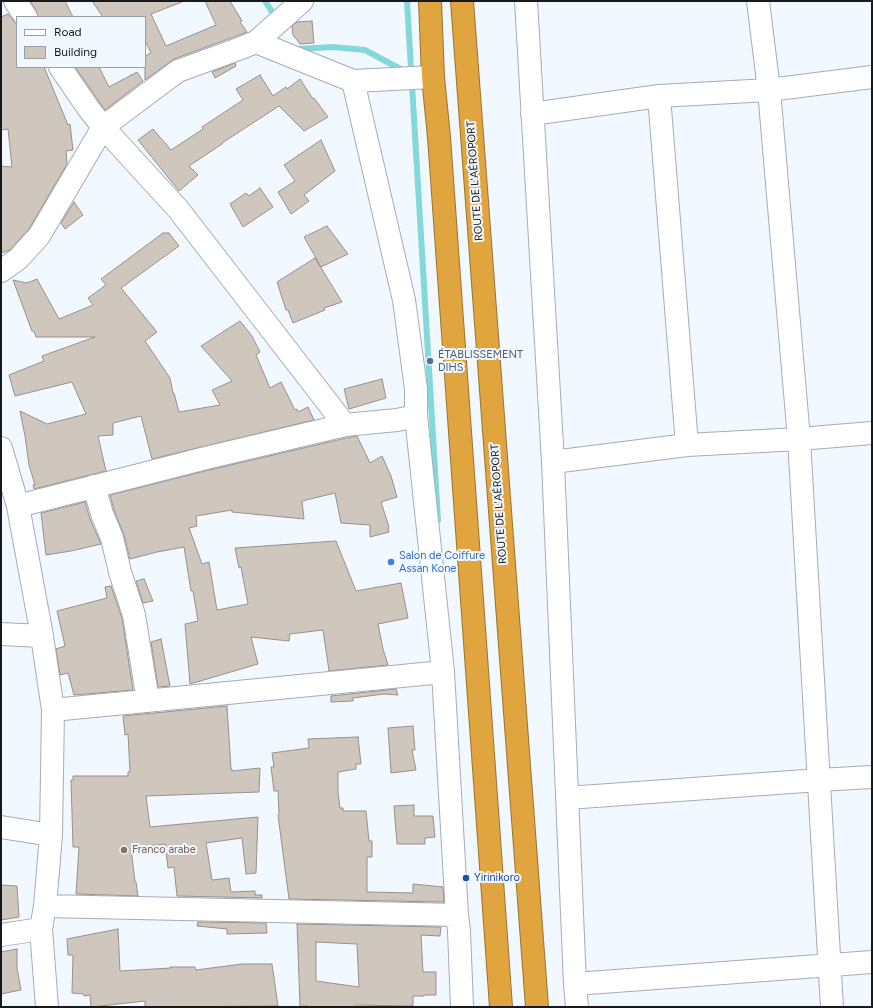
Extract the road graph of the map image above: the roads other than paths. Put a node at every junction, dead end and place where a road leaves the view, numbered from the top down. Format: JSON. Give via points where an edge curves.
{"nodes":[{"id":1,"x":15,"y":1,"type":"edge"},
{"id":2,"x":302,"y":1,"type":"edge"},
{"id":3,"x":430,"y":1,"type":"edge"},
{"id":4,"x":462,"y":1,"type":"edge"},
{"id":5,"x":526,"y":1,"type":"edge"},
{"id":6,"x":758,"y":1,"type":"edge"},
{"id":7,"x":25,"y":16,"type":"edge"},
{"id":8,"x":256,"y":42,"type":"junction"},
{"id":9,"x":61,"y":68,"type":"edge"},
{"id":10,"x":433,"y":77,"type":"junction"},
{"id":11,"x":872,"y":77,"type":"edge"},
{"id":12,"x":353,"y":81,"type":"junction"},
{"id":13,"x":769,"y":90,"type":"junction"},
{"id":14,"x":659,"y":96,"type":"junction"},
{"id":15,"x":532,"y":114,"type":"junction"},
{"id":16,"x":103,"y":127,"type":"junction"},
{"id":17,"x":1,"y":271,"type":"edge"},
{"id":18,"x":416,"y":416,"type":"junction"},
{"id":19,"x":345,"y":425,"type":"junction"},
{"id":20,"x":872,"y":433,"type":"edge"},
{"id":21,"x":799,"y":439,"type":"junction"},
{"id":22,"x":687,"y":445,"type":"junction"},
{"id":23,"x":1,"y":448,"type":"edge"},
{"id":24,"x":554,"y":462,"type":"junction"},
{"id":25,"x":94,"y":486,"type":"junction"},
{"id":26,"x":18,"y":506,"type":"junction"},
{"id":27,"x":1,"y":634,"type":"edge"},
{"id":28,"x":42,"y":636,"type":"junction"},
{"id":29,"x":443,"y":672,"type":"junction"},
{"id":30,"x":148,"y":701,"type":"junction"},
{"id":31,"x":53,"y":710,"type":"junction"},
{"id":32,"x":872,"y":777,"type":"edge"},
{"id":33,"x":819,"y":780,"type":"junction"},
{"id":34,"x":567,"y":798,"type":"junction"},
{"id":35,"x":1,"y":828,"type":"edge"},
{"id":36,"x":51,"y":835,"type":"junction"},
{"id":37,"x":45,"y":906,"type":"junction"},
{"id":38,"x":457,"y":915,"type":"junction"},
{"id":39,"x":41,"y":929,"type":"junction"},
{"id":40,"x":1,"y":935,"type":"edge"},
{"id":41,"x":872,"y":962,"type":"edge"},
{"id":42,"x":830,"y":965,"type":"junction"},
{"id":43,"x":575,"y":984,"type":"junction"},
{"id":44,"x":48,"y":1007,"type":"edge"},
{"id":45,"x":462,"y":1007,"type":"edge"},
{"id":46,"x":501,"y":1007,"type":"edge"},
{"id":47,"x":537,"y":1007,"type":"edge"},
{"id":48,"x":577,"y":1007,"type":"edge"},
{"id":49,"x":832,"y":1007,"type":"edge"}],
"edges":[{"from":1,"to":7,"type":"street"},
{"from":2,"to":8,"type":"street"},
{"from":3,"to":10,"type":"highway"},
{"from":4,"to":47,"type":"highway","name":"ROUTE DE L'AÉROPORT"},
{"from":5,"to":15,"type":"street"},
{"from":6,"to":13,"type":"street"},
{"from":8,"to":12,"type":"street"},
{"from":8,"to":16,"type":"street","via":[[178,71]]},
{"from":9,"to":16,"type":"street"},
{"from":10,"to":12,"type":"street"},
{"from":10,"to":46,"type":"highway"},
{"from":11,"to":13,"type":"street"},
{"from":12,"to":18,"type":"street","via":[[404,300],[416,389]]},
{"from":13,"to":14,"type":"street"},
{"from":13,"to":21,"type":"street"},
{"from":14,"to":15,"type":"street"},
{"from":14,"to":22,"type":"street"},
{"from":15,"to":24,"type":"street"},
{"from":16,"to":17,"type":"street","via":[[39,236],[18,259]]},
{"from":16,"to":19,"type":"street","via":[[178,209]]},
{"from":18,"to":19,"type":"street"},
{"from":18,"to":29,"type":"street"},
{"from":19,"to":25,"type":"street"},
{"from":20,"to":21,"type":"street"},
{"from":21,"to":22,"type":"street"},
{"from":21,"to":33,"type":"street"},
{"from":22,"to":24,"type":"street"},
{"from":23,"to":26,"type":"street"},
{"from":24,"to":34,"type":"street"},
{"from":25,"to":26,"type":"street"},
{"from":25,"to":30,"type":"street","via":[[134,615]]},
{"from":26,"to":28,"type":"street"},
{"from":27,"to":28,"type":"street"},
{"from":28,"to":31,"type":"street"},
{"from":29,"to":30,"type":"street"},
{"from":29,"to":38,"type":"street"},
{"from":30,"to":31,"type":"street"},
{"from":31,"to":36,"type":"street"},
{"from":32,"to":33,"type":"street"},
{"from":33,"to":34,"type":"street"},
{"from":33,"to":42,"type":"street"},
{"from":34,"to":43,"type":"street"},
{"from":35,"to":36,"type":"street"},
{"from":36,"to":37,"type":"street"},
{"from":37,"to":38,"type":"street"},
{"from":37,"to":39,"type":"street"},
{"from":38,"to":45,"type":"street"},
{"from":39,"to":40,"type":"street"},
{"from":39,"to":44,"type":"street"},
{"from":41,"to":42,"type":"street"},
{"from":42,"to":43,"type":"street"},
{"from":42,"to":49,"type":"street"},
{"from":43,"to":48,"type":"street"}]}
